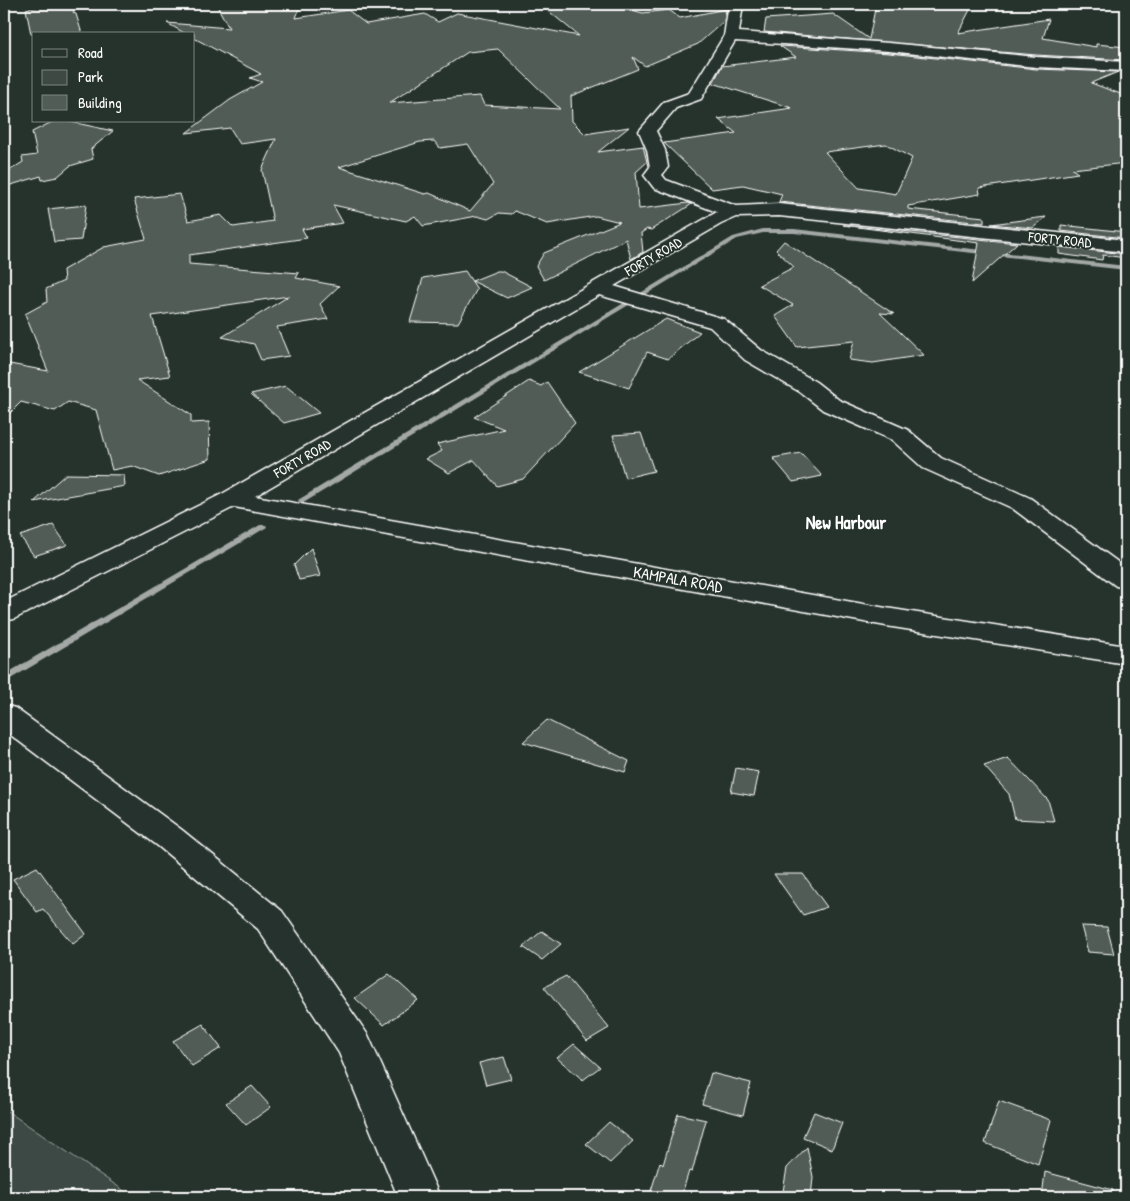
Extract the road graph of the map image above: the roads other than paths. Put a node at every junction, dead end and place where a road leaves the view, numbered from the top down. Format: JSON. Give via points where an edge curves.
{"nodes":[{"id":1,"x":736,"y":4,"type":"edge"},
{"id":2,"x":731,"y":36,"type":"junction"},
{"id":3,"x":1126,"y":66,"type":"edge"},
{"id":4,"x":734,"y":212,"type":"junction"},
{"id":5,"x":1126,"y":246,"type":"edge"},
{"id":6,"x":597,"y":288,"type":"junction"},
{"id":7,"x":231,"y":499,"type":"junction"},
{"id":8,"x":1126,"y":580,"type":"edge"},
{"id":9,"x":4,"y":613,"type":"edge"},
{"id":10,"x":1126,"y":655,"type":"edge"},
{"id":11,"x":4,"y":714,"type":"edge"},
{"id":12,"x":419,"y":1197,"type":"edge"}],
"edges":[{"from":1,"to":2,"type":"street"},
{"from":2,"to":3,"type":"street","via":[[1036,62]]},
{"from":2,"to":4,"type":"street","via":[[694,96],[670,105],[647,131],[656,150],[659,167],[653,175],[660,184]]},
{"from":4,"to":5,"type":"street","name":"FORTY ROAD","via":[[780,210]]},
{"from":4,"to":6,"type":"street","name":"FORTY ROAD","via":[[714,220]]},
{"from":6,"to":7,"type":"street","name":"FORTY ROAD"},
{"from":6,"to":8,"type":"street","via":[[717,322],[753,355],[832,405],[900,435],[932,462],[1021,503]]},
{"from":7,"to":9,"type":"street","name":"FORTY ROAD"},
{"from":7,"to":10,"type":"street","name":"KAMPALA ROAD","via":[[886,617]]},
{"from":11,"to":12,"type":"street","via":[[170,838],[270,920],[355,1046]]}]}
